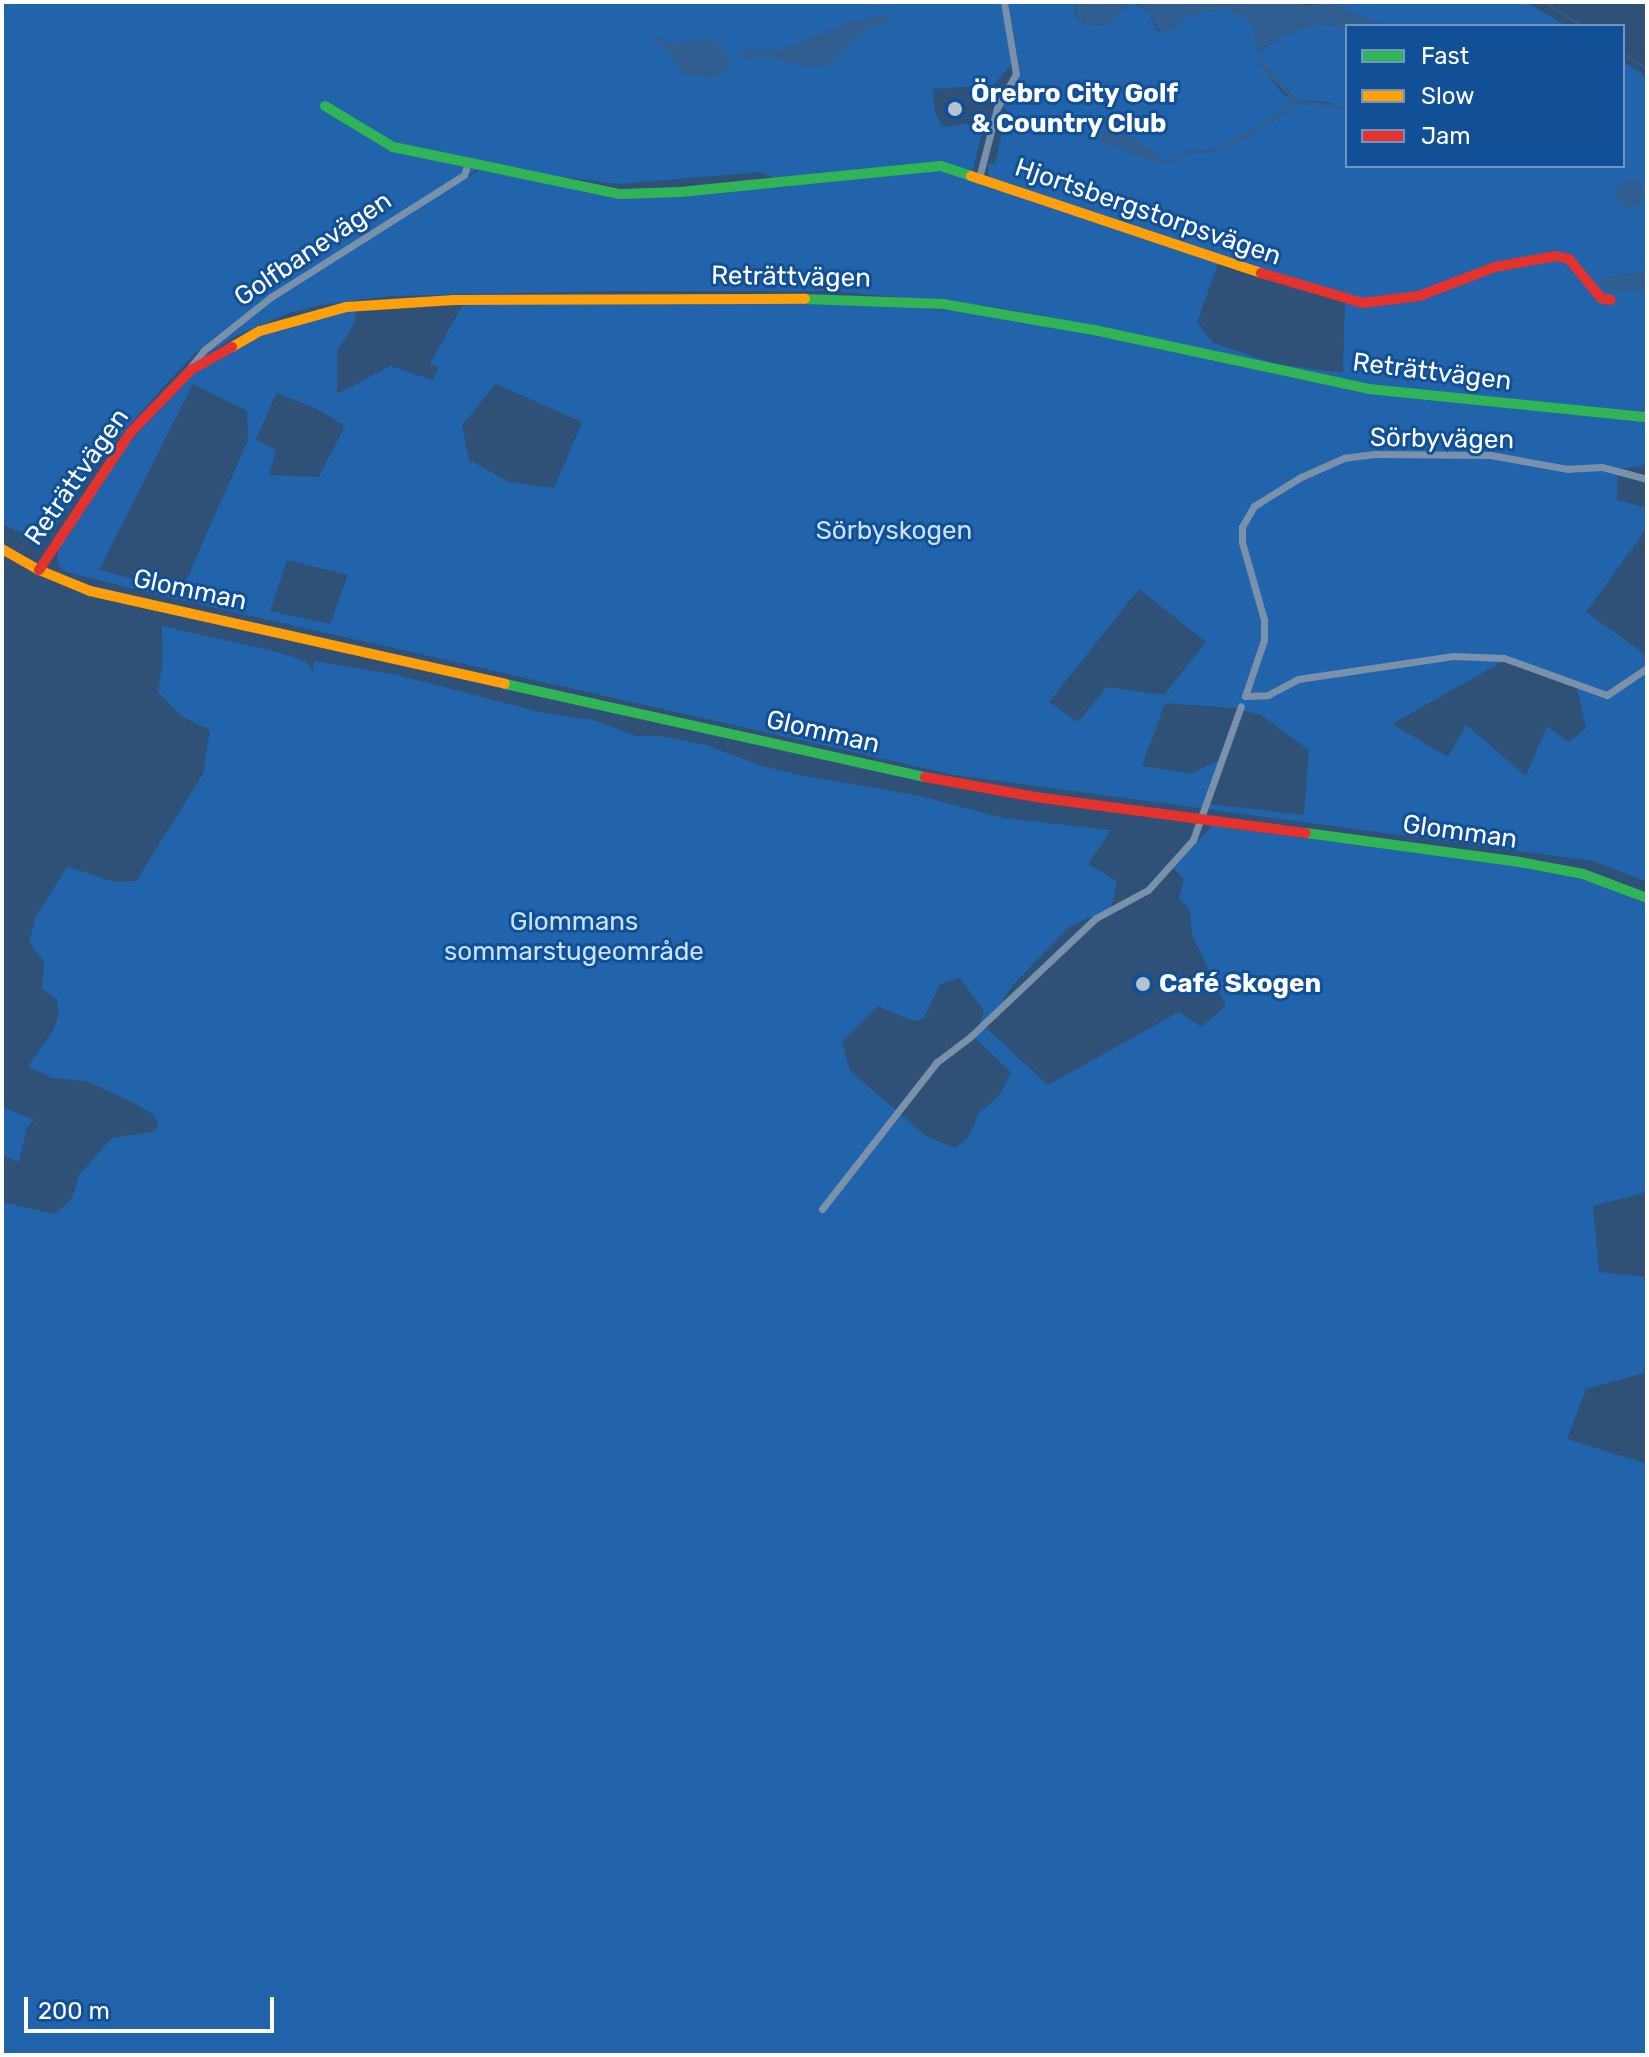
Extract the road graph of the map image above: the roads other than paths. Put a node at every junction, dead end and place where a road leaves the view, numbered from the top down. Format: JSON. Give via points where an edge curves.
{"nodes":[{"id":1,"x":1004,"y":2,"type":"edge"},
{"id":2,"x":325,"y":106,"type":"dead end"},
{"id":3,"x":468,"y":163,"type":"junction"},
{"id":4,"x":979,"y":178,"type":"junction"},
{"id":5,"x":1611,"y":300,"type":"dead end"},
{"id":6,"x":185,"y":375,"type":"junction"},
{"id":7,"x":1647,"y":417,"type":"edge"},
{"id":8,"x":1647,"y":479,"type":"edge"},
{"id":9,"x":2,"y":549,"type":"edge"},
{"id":10,"x":39,"y":570,"type":"junction"},
{"id":11,"x":1647,"y":668,"type":"edge"},
{"id":12,"x":1241,"y":706,"type":"dead end"},
{"id":13,"x":1202,"y":820,"type":"junction"},
{"id":14,"x":1647,"y":898,"type":"edge"},
{"id":15,"x":822,"y":1209,"type":"dead end"}],
"edges":[{"from":1,"to":4,"type":"street","via":[[1016,74],[997,108]]},
{"from":2,"to":3,"type":"street","name":"Hjortsbergstorpsvägen","via":[[393,147]]},
{"from":3,"to":4,"type":"street","name":"Hjortsbergstorpsvägen","via":[[635,195],[928,166]]},
{"from":3,"to":6,"type":"street","name":"Golfbanevägen","via":[[464,175],[271,297],[204,350]]},
{"from":4,"to":5,"type":"street","name":"Hjortsbergstorpsvägen","via":[[1363,303],[1419,296],[1495,267],[1556,256],[1569,259],[1601,298]]},
{"from":6,"to":7,"type":"street","name":"Reträttvägen","via":[[260,331],[346,307],[454,300],[856,299],[1002,313],[1369,389]]},
{"from":6,"to":10,"type":"street","name":"Reträttvägen","via":[[112,457]]},
{"from":8,"to":11,"type":"street","name":"Sörbyvägen","via":[[1602,467],[1568,469],[1490,455],[1365,456],[1326,464],[1301,477],[1254,506],[1242,527],[1264,620],[1264,640],[1245,696],[1268,695],[1298,679],[1469,655],[1504,658],[1607,695]]},
{"from":9,"to":10,"type":"street","name":"Glomman"},
{"from":10,"to":13,"type":"street","name":"Glomman","via":[[90,591],[913,775]]},
{"from":12,"to":13,"type":"street"},
{"from":13,"to":14,"type":"street","name":"Glomman","via":[[1550,868]]},
{"from":13,"to":15,"type":"street","via":[[1193,840],[1148,890],[1096,918],[927,1072]]}]}
